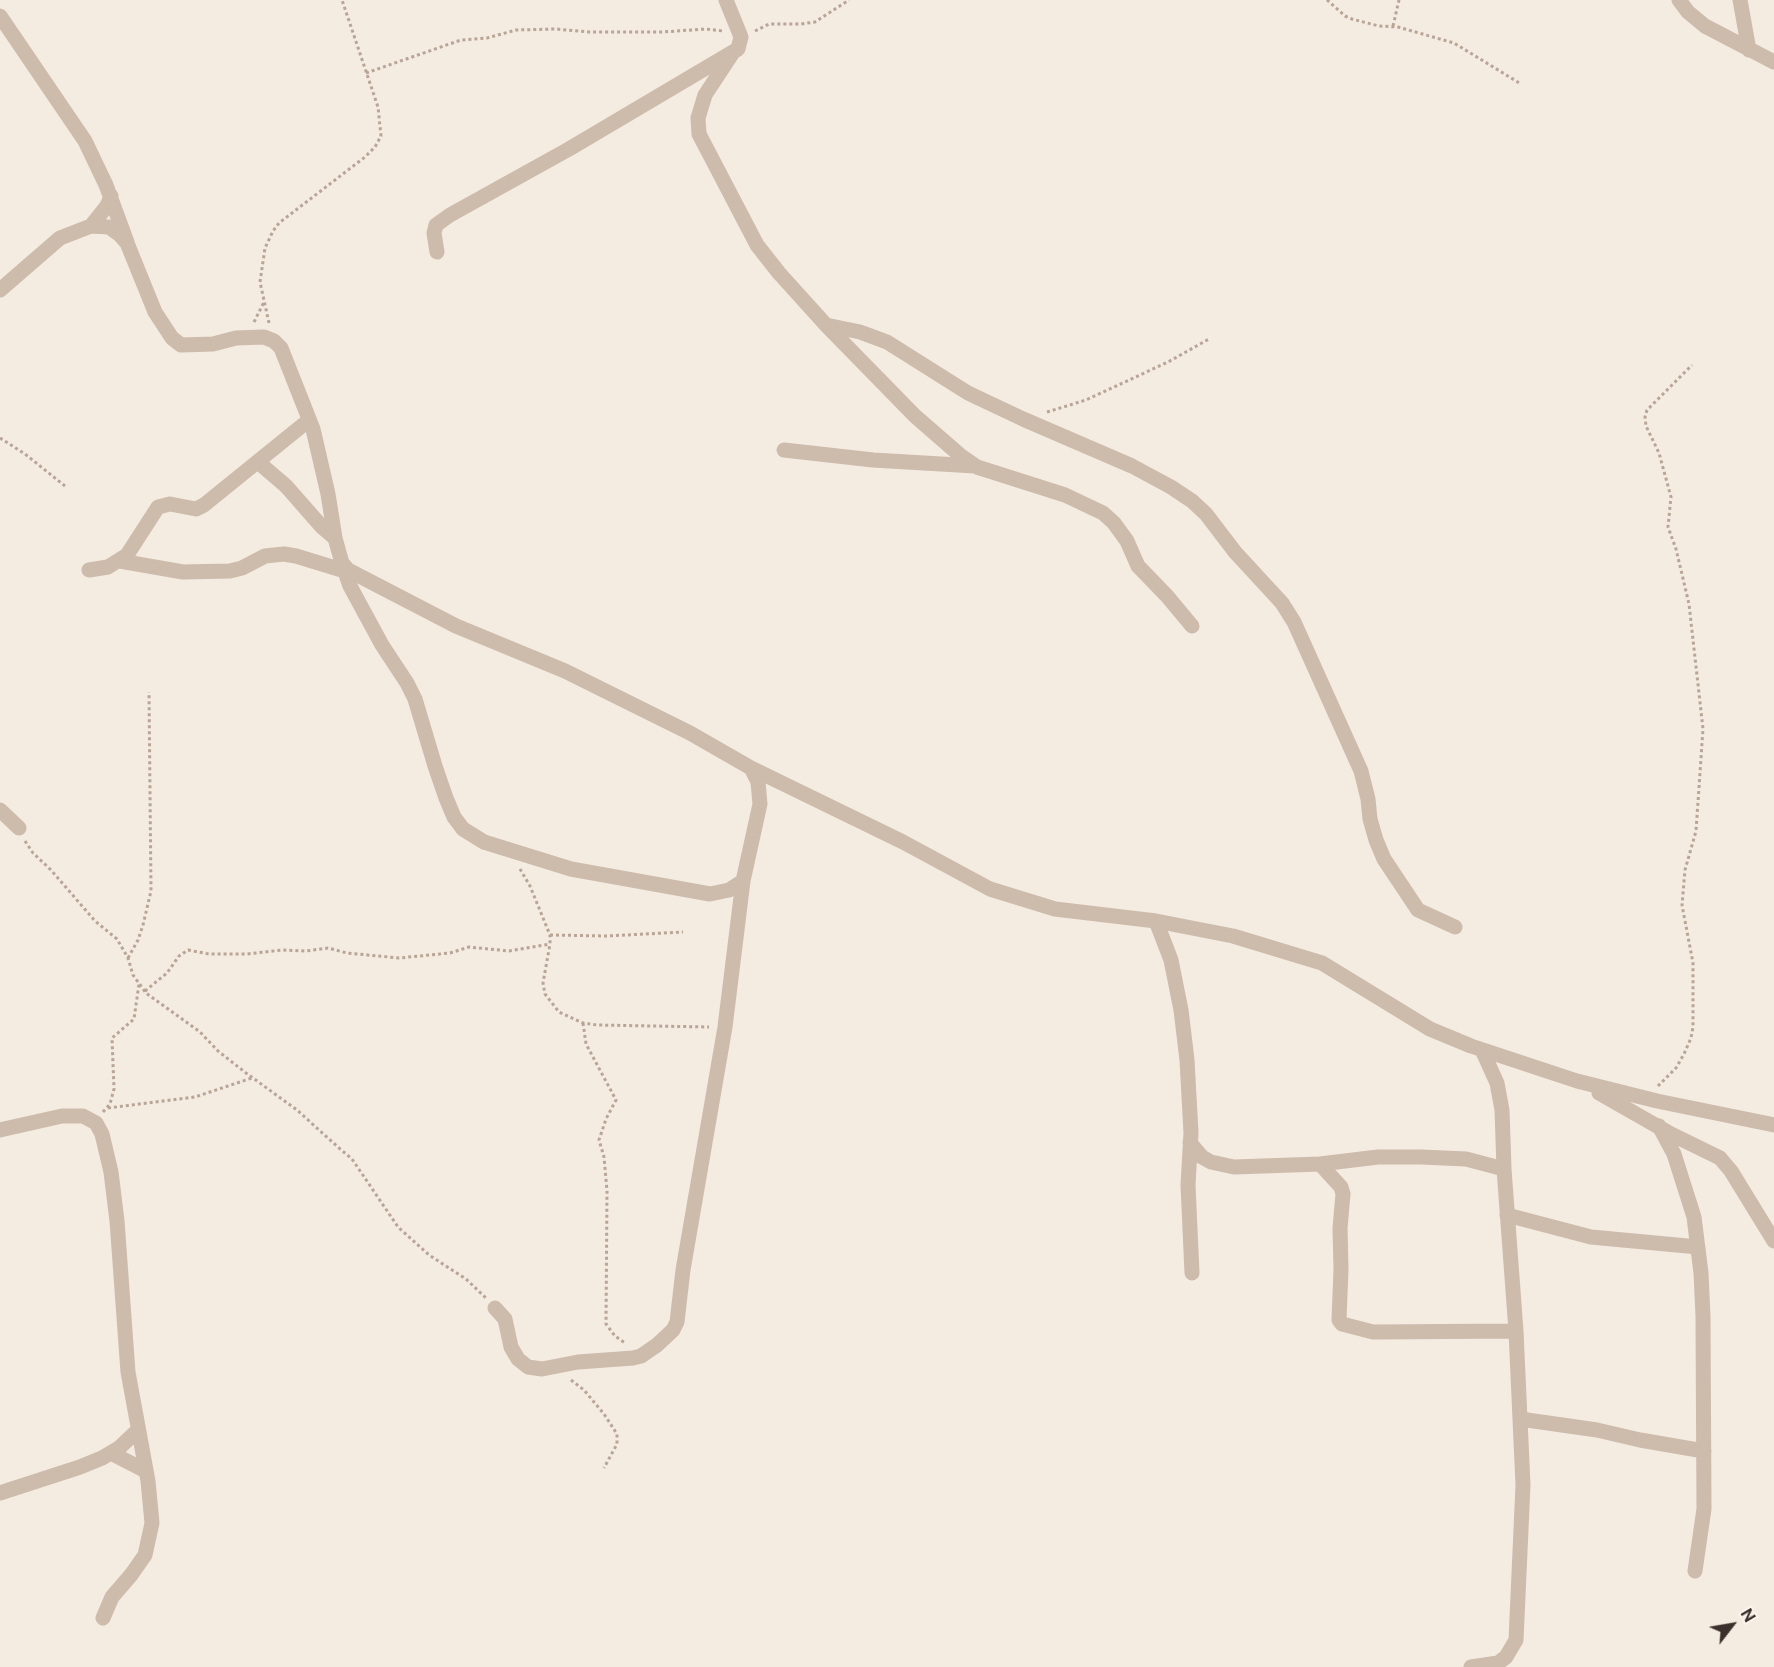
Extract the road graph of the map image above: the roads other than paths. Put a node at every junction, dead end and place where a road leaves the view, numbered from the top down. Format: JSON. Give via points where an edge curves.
{"nodes":[{"id":1,"x":726,"y":0,"type":"edge"},
{"id":2,"x":1679,"y":0,"type":"edge"},
{"id":3,"x":1740,"y":0,"type":"edge"},
{"id":4,"x":0,"y":16,"type":"edge"},
{"id":5,"x":738,"y":45,"type":"junction"},
{"id":6,"x":1749,"y":50,"type":"junction"},
{"id":7,"x":1774,"y":62,"type":"edge"},
{"id":8,"x":111,"y":196,"type":"junction"},
{"id":9,"x":91,"y":226,"type":"junction"},
{"id":10,"x":127,"y":243,"type":"junction"},
{"id":11,"x":437,"y":252,"type":"dead end"},
{"id":12,"x":0,"y":290,"type":"edge"},
{"id":13,"x":826,"y":326,"type":"junction"},
{"id":14,"x":309,"y":420,"type":"junction"},
{"id":15,"x":784,"y":450,"type":"dead end"},
{"id":16,"x":258,"y":462,"type":"junction"},
{"id":17,"x":977,"y":466,"type":"junction"},
{"id":18,"x":335,"y":538,"type":"junction"},
{"id":19,"x":120,"y":561,"type":"junction"},
{"id":20,"x":344,"y":567,"type":"junction"},
{"id":21,"x":89,"y":570,"type":"dead end"},
{"id":22,"x":1192,"y":626,"type":"dead end"},
{"id":23,"x":751,"y":768,"type":"junction"},
{"id":24,"x":0,"y":810,"type":"edge"},
{"id":25,"x":19,"y":828,"type":"road end"},
{"id":26,"x":743,"y":881,"type":"junction"},
{"id":27,"x":719,"y":893,"type":"junction"},
{"id":28,"x":741,"y":902,"type":"junction"},
{"id":29,"x":1156,"y":921,"type":"junction"},
{"id":30,"x":1455,"y":927,"type":"dead end"},
{"id":31,"x":1482,"y":1050,"type":"junction"},
{"id":32,"x":1576,"y":1081,"type":"junction"},
{"id":33,"x":1774,"y":1125,"type":"edge"},
{"id":34,"x":1659,"y":1126,"type":"junction"},
{"id":35,"x":0,"y":1130,"type":"edge"},
{"id":36,"x":1191,"y":1143,"type":"junction"},
{"id":37,"x":1320,"y":1164,"type":"junction"},
{"id":38,"x":1504,"y":1169,"type":"junction"},
{"id":39,"x":1507,"y":1215,"type":"junction"},
{"id":40,"x":1774,"y":1241,"type":"edge"},
{"id":41,"x":1698,"y":1247,"type":"junction"},
{"id":42,"x":1192,"y":1273,"type":"dead end"},
{"id":43,"x":495,"y":1308,"type":"road end"},
{"id":44,"x":1516,"y":1331,"type":"junction"},
{"id":45,"x":1520,"y":1419,"type":"junction"},
{"id":46,"x":138,"y":1430,"type":"junction"},
{"id":47,"x":1704,"y":1451,"type":"junction"},
{"id":48,"x":111,"y":1453,"type":"junction"},
{"id":49,"x":146,"y":1471,"type":"junction"},
{"id":50,"x":0,"y":1493,"type":"edge"},
{"id":51,"x":1695,"y":1571,"type":"dead end"},
{"id":52,"x":103,"y":1618,"type":"dead end"},
{"id":53,"x":1471,"y":1667,"type":"edge"}],
"edges":[{"from":1,"to":5,"type":"street"},
{"from":2,"to":6,"type":"street","via":[[1704,26]]},
{"from":3,"to":6,"type":"street"},
{"from":4,"to":8,"type":"street","via":[[85,141]]},
{"from":5,"to":11,"type":"street","via":[[436,225]]},
{"from":5,"to":13,"type":"street","via":[[705,95],[698,118],[699,134],[757,245]]},
{"from":6,"to":7,"type":"street"},
{"from":8,"to":9,"type":"street"},
{"from":8,"to":10,"type":"street"},
{"from":9,"to":10,"type":"street","via":[[109,227]]},
{"from":9,"to":12,"type":"street","via":[[60,238]]},
{"from":10,"to":14,"type":"street","via":[[155,312],[171,338],[189,346],[236,338],[264,337],[274,341],[281,348]]},
{"from":13,"to":17,"type":"street","via":[[915,416]]},
{"from":13,"to":30,"type":"street","via":[[887,342],[968,393],[1171,487],[1206,514],[1294,622],[1360,771],[1383,859],[1418,910]]},
{"from":14,"to":16,"type":"street"},
{"from":14,"to":18,"type":"street"},
{"from":15,"to":17,"type":"street"},
{"from":16,"to":18,"type":"street"},
{"from":16,"to":19,"type":"street","via":[[196,509],[170,504],[158,507]]},
{"from":17,"to":22,"type":"street","via":[[1065,495],[1103,513],[1127,541],[1138,566]]},
{"from":18,"to":20,"type":"street"},
{"from":19,"to":20,"type":"street","via":[[183,572],[230,571],[265,556],[284,554]]},
{"from":19,"to":21,"type":"street"},
{"from":20,"to":23,"type":"street","via":[[456,626],[565,671]]},
{"from":20,"to":27,"type":"street","via":[[350,586],[415,699],[435,766],[454,817],[463,829],[484,842],[571,869]]},
{"from":23,"to":26,"type":"street","via":[[758,782],[760,804]]},
{"from":23,"to":29,"type":"street","via":[[990,889],[1055,909]]},
{"from":24,"to":25,"type":"street"},
{"from":26,"to":27,"type":"street"},
{"from":26,"to":28,"type":"street"},
{"from":27,"to":28,"type":"street"},
{"from":28,"to":43,"type":"street","via":[[725,1027],[673,1330],[641,1356],[542,1369],[528,1367],[518,1359],[504,1319]]},
{"from":29,"to":31,"type":"street","via":[[1233,936],[1322,963],[1430,1029]]},
{"from":29,"to":36,"type":"street","via":[[1171,960],[1181,1010]]},
{"from":31,"to":32,"type":"street"},
{"from":31,"to":38,"type":"street","via":[[1497,1083],[1502,1110]]},
{"from":32,"to":33,"type":"street"},
{"from":32,"to":34,"type":"street"},
{"from":34,"to":40,"type":"street","via":[[1720,1158]]},
{"from":34,"to":41,"type":"street","via":[[1679,1167],[1694,1217]]},
{"from":35,"to":46,"type":"street","via":[[62,1116],[83,1116],[96,1123],[102,1134],[117,1221],[128,1372]]},
{"from":36,"to":37,"type":"street","via":[[1202,1157],[1234,1167]]},
{"from":36,"to":42,"type":"street","via":[[1188,1185]]},
{"from":37,"to":38,"type":"street","via":[[1421,1157],[1466,1159]]},
{"from":37,"to":44,"type":"street","via":[[1341,1186],[1343,1194],[1339,1320],[1342,1324],[1373,1332]]},
{"from":38,"to":39,"type":"street"},
{"from":39,"to":41,"type":"street","via":[[1591,1237]]},
{"from":39,"to":44,"type":"street"},
{"from":41,"to":47,"type":"street"},
{"from":44,"to":45,"type":"street"},
{"from":45,"to":47,"type":"street"},
{"from":45,"to":53,"type":"street","via":[[1523,1485],[1516,1640],[1498,1663]]},
{"from":46,"to":48,"type":"street"},
{"from":46,"to":49,"type":"street"},
{"from":47,"to":51,"type":"street","via":[[1704,1509]]},
{"from":48,"to":49,"type":"street"},
{"from":48,"to":50,"type":"street"},
{"from":49,"to":52,"type":"street","via":[[152,1523],[147,1548],[112,1597]]}]}
